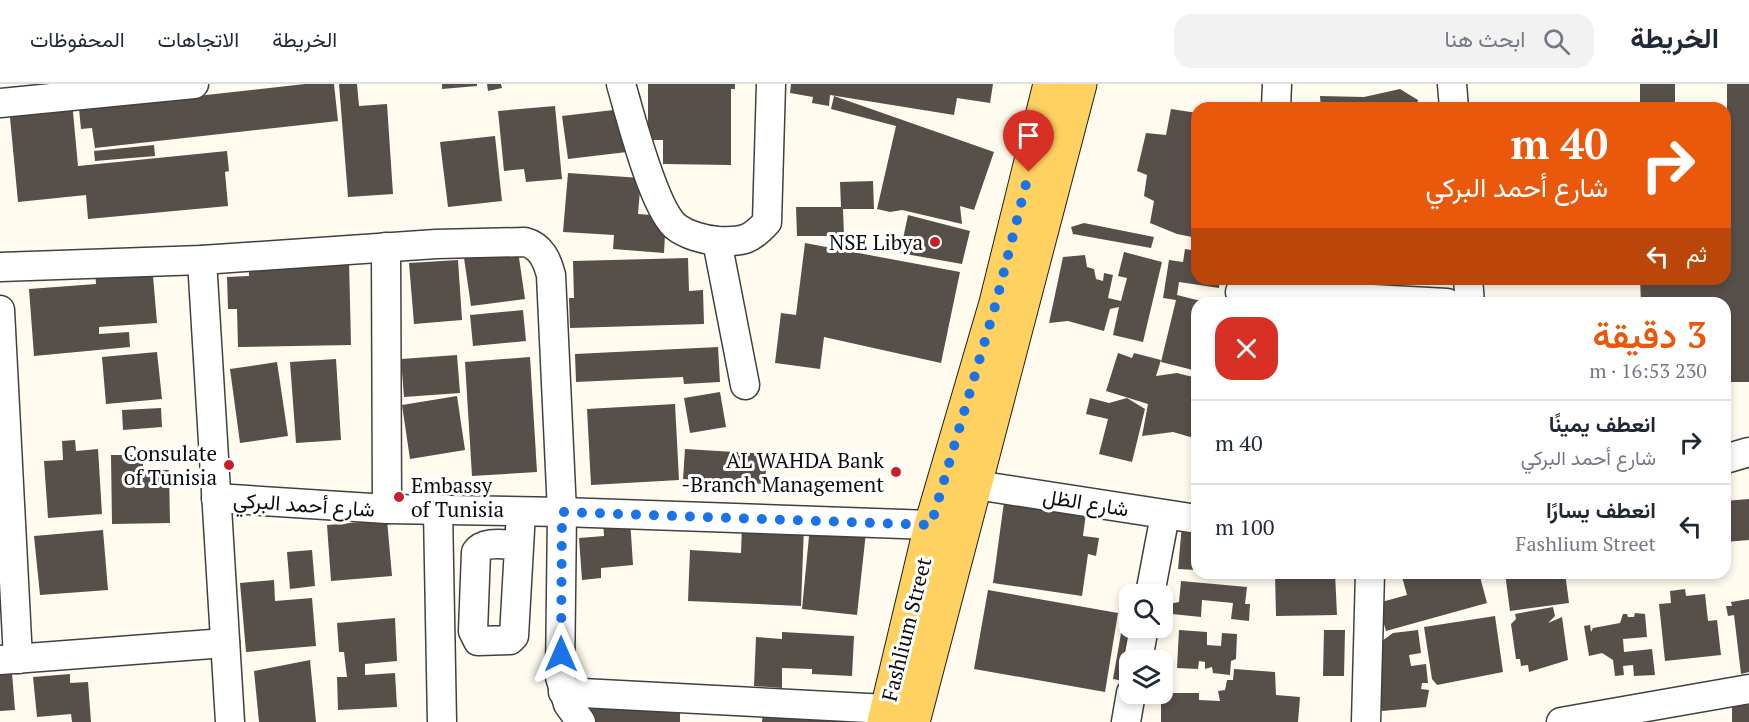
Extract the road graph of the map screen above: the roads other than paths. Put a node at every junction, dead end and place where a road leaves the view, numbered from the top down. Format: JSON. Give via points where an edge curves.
{"nodes":[{"id":1,"x":194,"y":84,"type":"edge"},
{"id":2,"x":621,"y":84,"type":"edge"},
{"id":3,"x":771,"y":84,"type":"edge"},
{"id":4,"x":1050,"y":84,"type":"edge"},
{"id":5,"x":1080,"y":84,"type":"edge"},
{"id":6,"x":1277,"y":84,"type":"edge"},
{"id":7,"x":1452,"y":84,"type":"edge"},
{"id":8,"x":1276,"y":102,"type":"edge"},
{"id":9,"x":1454,"y":102,"type":"edge"},
{"id":10,"x":0,"y":103,"type":"edge"},
{"id":11,"x":717,"y":241,"type":"junction"},
{"id":12,"x":386,"y":248,"type":"junction"},
{"id":13,"x":202,"y":260,"type":"junction"},
{"id":14,"x":0,"y":267,"type":"edge"},
{"id":15,"x":1240,"y":292,"type":"dead end"},
{"id":16,"x":1334,"y":297,"type":"edge"},
{"id":17,"x":0,"y":310,"type":"edge"},
{"id":18,"x":745,"y":385,"type":"dead end"},
{"id":19,"x":1749,"y":452,"type":"edge"},
{"id":20,"x":1731,"y":457,"type":"edge"},
{"id":21,"x":976,"y":484,"type":"junction"},
{"id":22,"x":216,"y":498,"type":"junction"},
{"id":23,"x":387,"y":509,"type":"junction"},
{"id":24,"x":438,"y":511,"type":"junction"},
{"id":25,"x":521,"y":512,"type":"junction"},
{"id":26,"x":562,"y":512,"type":"junction"},
{"id":27,"x":1165,"y":515,"type":"junction"},
{"id":28,"x":1191,"y":518,"type":"edge"},
{"id":29,"x":931,"y":525,"type":"junction"},
{"id":30,"x":519,"y":545,"type":"dead end"},
{"id":31,"x":1370,"y":579,"type":"edge"},
{"id":32,"x":1152,"y":584,"type":"edge"},
{"id":33,"x":225,"y":643,"type":"junction"},
{"id":34,"x":9,"y":660,"type":"edge"},
{"id":35,"x":1749,"y":689,"type":"edge"},
{"id":36,"x":563,"y":692,"type":"junction"},
{"id":37,"x":1129,"y":704,"type":"edge"},
{"id":38,"x":894,"y":718,"type":"edge"},
{"id":39,"x":230,"y":722,"type":"edge"},
{"id":40,"x":442,"y":722,"type":"edge"},
{"id":41,"x":581,"y":722,"type":"edge"},
{"id":42,"x":1126,"y":722,"type":"edge"},
{"id":43,"x":1366,"y":722,"type":"edge"},
{"id":44,"x":1561,"y":722,"type":"edge"}],
"edges":[{"from":1,"to":10,"type":"street"},
{"from":2,"to":11,"type":"street","via":[[648,174],[667,214],[680,229]]},
{"from":3,"to":11,"type":"street","via":[[767,222],[750,238]]},
{"from":4,"to":29,"type":"main road","name":"Fashlium Street","via":[[996,303]]},
{"from":5,"to":21,"type":"main road","name":"Fashlium Street"},
{"from":6,"to":8,"type":"street"},
{"from":7,"to":9,"type":"street"},
{"from":11,"to":18,"type":"street"},
{"from":12,"to":13,"type":"street"},
{"from":12,"to":23,"type":"street"},
{"from":12,"to":26,"type":"street","via":[[525,242],[544,255],[551,275]]},
{"from":13,"to":14,"type":"street"},
{"from":13,"to":22,"type":"street"},
{"from":15,"to":16,"type":"street"},
{"from":17,"to":34,"type":"street"},
{"from":19,"to":20,"type":"street"},
{"from":21,"to":27,"type":"street","name":"شارع الظل"},
{"from":21,"to":38,"type":"main road","name":"Fashlium Street"},
{"from":22,"to":23,"type":"street","name":"شارع أحمد البركي"},
{"from":22,"to":33,"type":"street"},
{"from":23,"to":24,"type":"street","name":"شارع أحمد البركي"},
{"from":24,"to":25,"type":"street","name":"شارع أحمد البركي"},
{"from":24,"to":40,"type":"street"},
{"from":25,"to":26,"type":"street","name":"شارع أحمد البركي"},
{"from":25,"to":30,"type":"street"},
{"from":26,"to":29,"type":"street","name":"شارع أحمد البركي"},
{"from":26,"to":36,"type":"street"},
{"from":27,"to":28,"type":"street","name":"شارع الظل"},
{"from":27,"to":32,"type":"street"},
{"from":29,"to":38,"type":"main road","name":"Fashlium Street"},
{"from":31,"to":43,"type":"street"},
{"from":33,"to":34,"type":"street"},
{"from":33,"to":39,"type":"street"},
{"from":35,"to":44,"type":"street"},
{"from":36,"to":38,"type":"street"},
{"from":36,"to":41,"type":"street"},
{"from":37,"to":42,"type":"street"}]}
